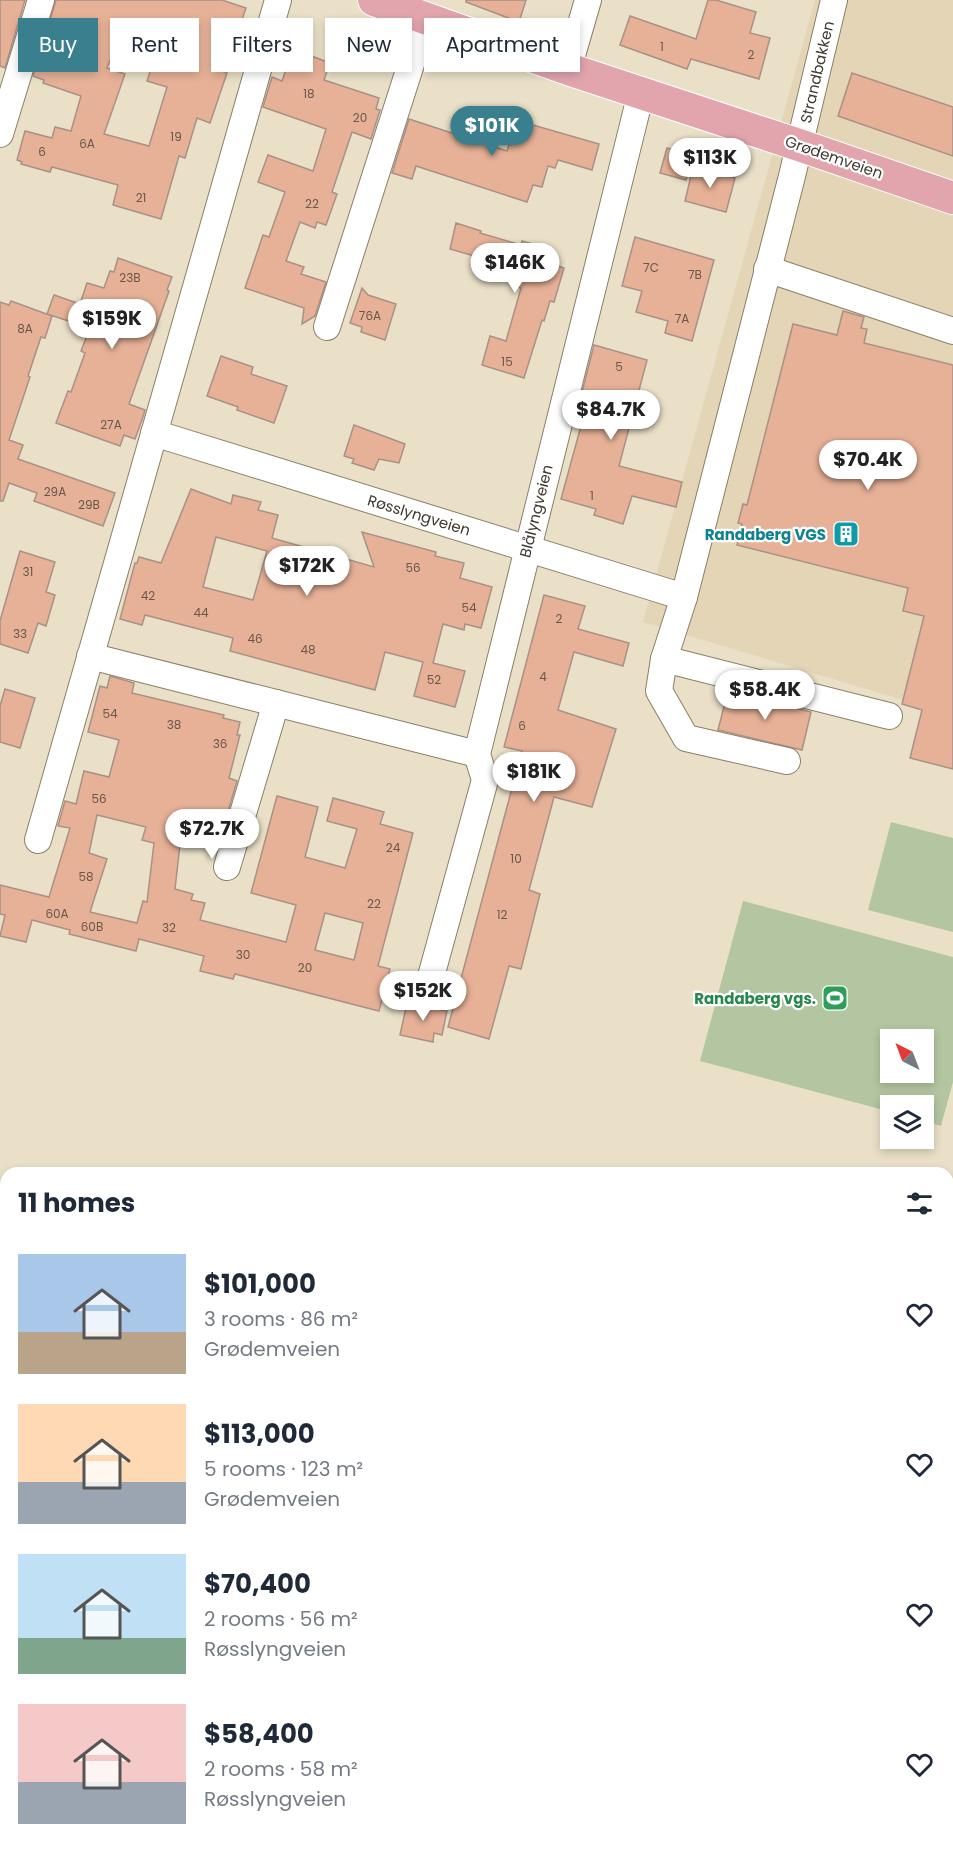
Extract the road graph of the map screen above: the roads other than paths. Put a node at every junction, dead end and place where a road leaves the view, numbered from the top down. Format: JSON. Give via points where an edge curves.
{"nodes":[{"id":1,"x":41,"y":0,"type":"edge"},
{"id":2,"x":278,"y":0,"type":"edge"},
{"id":3,"x":374,"y":0,"type":"edge"},
{"id":4,"x":588,"y":0,"type":"edge"},
{"id":5,"x":834,"y":0,"type":"edge"},
{"id":6,"x":426,"y":17,"type":"joint"},
{"id":7,"x":580,"y":28,"type":"edge"},
{"id":8,"x":577,"y":72,"type":"edge"},
{"id":9,"x":641,"y":93,"type":"junction"},
{"id":10,"x":0,"y":134,"type":"edge"},
{"id":11,"x":800,"y":145,"type":"junction"},
{"id":12,"x":953,"y":198,"type":"edge"},
{"id":13,"x":768,"y":269,"type":"junction"},
{"id":14,"x":327,"y":327,"type":"dead end"},
{"id":15,"x":953,"y":331,"type":"edge"},
{"id":16,"x":154,"y":434,"type":"junction"},
{"id":17,"x":527,"y":549,"type":"junction"},
{"id":18,"x":684,"y":597,"type":"junction"},
{"id":19,"x":90,"y":656,"type":"junction"},
{"id":20,"x":664,"y":660,"type":"junction"},
{"id":21,"x":276,"y":703,"type":"junction"},
{"id":22,"x":889,"y":716,"type":"dead end"},
{"id":23,"x":477,"y":754,"type":"junction"},
{"id":24,"x":787,"y":761,"type":"dead end"},
{"id":25,"x":38,"y":840,"type":"dead end"},
{"id":26,"x":227,"y":867,"type":"dead end"},
{"id":27,"x":427,"y":991,"type":"dead end"}],
"edges":[{"from":1,"to":10,"type":"street"},
{"from":2,"to":16,"type":"street"},
{"from":3,"to":6,"type":"main road","name":"Grødemveien"},
{"from":4,"to":7,"type":"street"},
{"from":5,"to":11,"type":"street","name":"Strandbakken"},
{"from":6,"to":14,"type":"street"},
{"from":8,"to":9,"type":"main road","name":"Grødemveien"},
{"from":9,"to":11,"type":"main road","name":"Grødemveien"},
{"from":9,"to":17,"type":"street","name":"Blålyngveien"},
{"from":11,"to":12,"type":"main road","name":"Grødemveien"},
{"from":11,"to":13,"type":"street","name":"Strandbakken"},
{"from":13,"to":15,"type":"street"},
{"from":13,"to":18,"type":"street","name":"Strandbakken"},
{"from":16,"to":17,"type":"street","name":"Røsslyngveien"},
{"from":16,"to":19,"type":"street"},
{"from":17,"to":18,"type":"street","name":"Røsslyngveien"},
{"from":17,"to":23,"type":"street","name":"Blålyngveien"},
{"from":18,"to":20,"type":"street","name":"Strandbakken"},
{"from":19,"to":21,"type":"street"},
{"from":19,"to":25,"type":"street"},
{"from":20,"to":22,"type":"street"},
{"from":20,"to":24,"type":"street","name":"Strandbakken","via":[[659,691],[686,738]]},
{"from":21,"to":23,"type":"street"},
{"from":21,"to":26,"type":"street"},
{"from":23,"to":27,"type":"street","name":"Blålyngveien","via":[[485,780]]}]}
